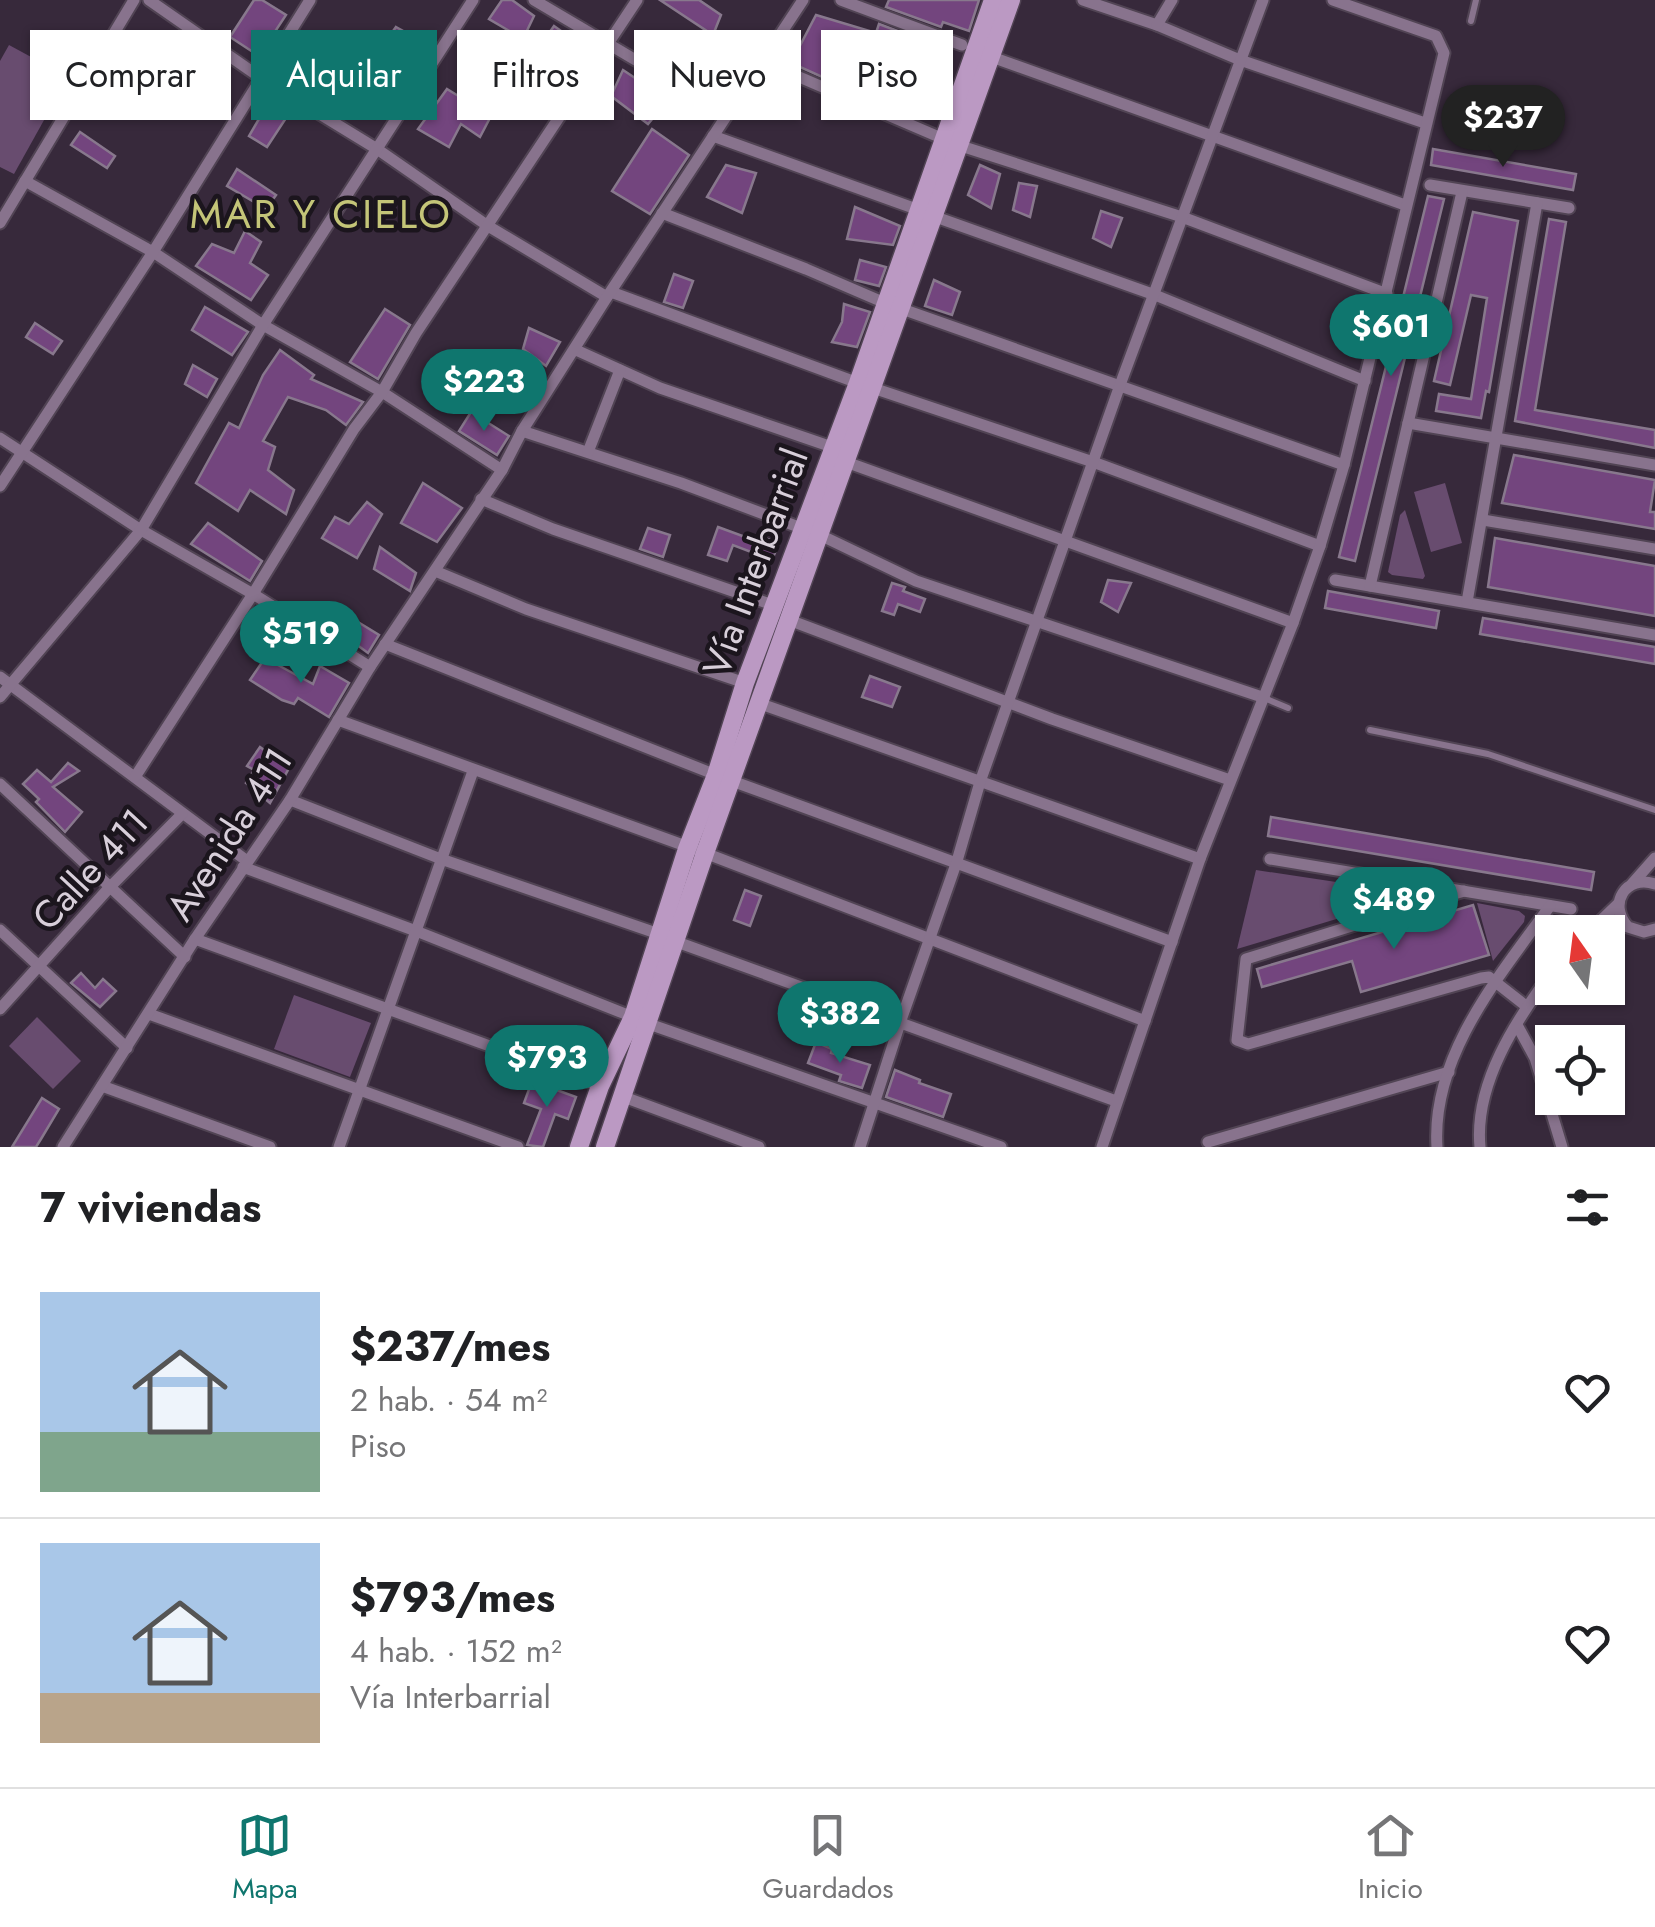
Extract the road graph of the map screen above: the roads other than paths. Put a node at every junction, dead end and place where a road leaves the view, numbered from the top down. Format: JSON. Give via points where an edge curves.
{"nodes":[{"id":1,"x":134,"y":0,"type":"edge"},
{"id":2,"x":149,"y":0,"type":"edge"},
{"id":3,"x":310,"y":0,"type":"edge"},
{"id":4,"x":473,"y":0,"type":"edge"},
{"id":5,"x":534,"y":0,"type":"edge"},
{"id":6,"x":637,"y":0,"type":"edge"},
{"id":7,"x":803,"y":0,"type":"edge"},
{"id":8,"x":841,"y":0,"type":"edge"},
{"id":9,"x":994,"y":0,"type":"edge"},
{"id":10,"x":1011,"y":0,"type":"edge"},
{"id":11,"x":1083,"y":0,"type":"edge"},
{"id":12,"x":1172,"y":0,"type":"edge"},
{"id":13,"x":1262,"y":0,"type":"edge"},
{"id":14,"x":1334,"y":0,"type":"edge"},
{"id":15,"x":1476,"y":0,"type":"edge"},
{"id":16,"x":1470,"y":20,"type":"dead end"},
{"id":17,"x":1156,"y":24,"type":"junction"},
{"id":18,"x":291,"y":30,"type":"edge"},
{"id":19,"x":583,"y":30,"type":"edge"},
{"id":20,"x":783,"y":30,"type":"edge"},
{"id":21,"x":614,"y":36,"type":"edge"},
{"id":22,"x":962,"y":45,"type":"dead end"},
{"id":23,"x":989,"y":56,"type":"junction"},
{"id":24,"x":1240,"y":60,"type":"junction"},
{"id":25,"x":251,"y":71,"type":"edge"},
{"id":26,"x":801,"y":78,"type":"edge"},
{"id":27,"x":251,"y":94,"type":"edge"},
{"id":28,"x":331,"y":120,"type":"edge"},
{"id":29,"x":558,"y":120,"type":"edge"},
{"id":30,"x":723,"y":120,"type":"edge"},
{"id":31,"x":1425,"y":122,"type":"junction"},
{"id":32,"x":713,"y":136,"type":"junction"},
{"id":33,"x":1211,"y":136,"type":"junction"},
{"id":34,"x":953,"y":142,"type":"junction"},
{"id":35,"x":377,"y":148,"type":"junction"},
{"id":36,"x":25,"y":180,"type":"junction"},
{"id":37,"x":1430,"y":186,"type":"dead end"},
{"id":38,"x":1462,"y":192,"type":"junction"},
{"id":39,"x":1536,"y":203,"type":"junction"},
{"id":40,"x":1405,"y":205,"type":"junction"},
{"id":41,"x":1570,"y":208,"type":"dead end"},
{"id":42,"x":926,"y":213,"type":"junction"},
{"id":43,"x":662,"y":214,"type":"junction"},
{"id":44,"x":1182,"y":217,"type":"junction"},
{"id":45,"x":0,"y":224,"type":"edge"},
{"id":46,"x":488,"y":226,"type":"junction"},
{"id":47,"x":152,"y":252,"type":"junction"},
{"id":48,"x":609,"y":294,"type":"junction"},
{"id":49,"x":1387,"y":294,"type":"junction"},
{"id":50,"x":1155,"y":295,"type":"junction"},
{"id":51,"x":894,"y":306,"type":"junction"},
{"id":52,"x":263,"y":325,"type":"junction"},
{"id":53,"x":576,"y":350,"type":"junction"},
{"id":54,"x":620,"y":370,"type":"junction"},
{"id":55,"x":1365,"y":381,"type":"junction"},
{"id":56,"x":865,"y":385,"type":"junction"},
{"id":57,"x":1120,"y":385,"type":"junction"},
{"id":58,"x":382,"y":392,"type":"junction"},
{"id":59,"x":1408,"y":423,"type":"junction"},
{"id":60,"x":522,"y":431,"type":"junction"},
{"id":61,"x":0,"y":438,"type":"edge"},
{"id":62,"x":1498,"y":439,"type":"junction"},
{"id":63,"x":832,"y":447,"type":"junction"},
{"id":64,"x":588,"y":452,"type":"junction"},
{"id":65,"x":24,"y":453,"type":"junction"},
{"id":66,"x":846,"y":462,"type":"junction"},
{"id":67,"x":1093,"y":462,"type":"junction"},
{"id":68,"x":1344,"y":465,"type":"junction"},
{"id":69,"x":1655,"y":465,"type":"edge"},
{"id":70,"x":502,"y":470,"type":"junction"},
{"id":71,"x":0,"y":486,"type":"edge"},
{"id":72,"x":480,"y":499,"type":"junction"},
{"id":73,"x":1483,"y":520,"type":"junction"},
{"id":74,"x":801,"y":528,"type":"junction"},
{"id":75,"x":141,"y":530,"type":"junction"},
{"id":76,"x":820,"y":535,"type":"junction"},
{"id":77,"x":1064,"y":543,"type":"junction"},
{"id":78,"x":1320,"y":546,"type":"junction"},
{"id":79,"x":1655,"y":549,"type":"edge"},
{"id":80,"x":435,"y":571,"type":"junction"},
{"id":81,"x":1335,"y":580,"type":"dead end"},
{"id":82,"x":1370,"y":586,"type":"junction"},
{"id":83,"x":253,"y":594,"type":"junction"},
{"id":84,"x":1468,"y":602,"type":"junction"},
{"id":85,"x":774,"y":605,"type":"junction"},
{"id":86,"x":790,"y":620,"type":"junction"},
{"id":87,"x":1036,"y":623,"type":"junction"},
{"id":88,"x":1293,"y":623,"type":"junction"},
{"id":89,"x":1655,"y":635,"type":"edge"},
{"id":90,"x":385,"y":644,"type":"junction"},
{"id":91,"x":370,"y":667,"type":"junction"},
{"id":92,"x":6,"y":681,"type":"edge"},
{"id":93,"x":744,"y":683,"type":"junction"},
{"id":94,"x":0,"y":697,"type":"edge"},
{"id":95,"x":1262,"y":697,"type":"junction"},
{"id":96,"x":1008,"y":702,"type":"junction"},
{"id":97,"x":760,"y":704,"type":"junction"},
{"id":98,"x":1288,"y":708,"type":"dead end"},
{"id":99,"x":338,"y":720,"type":"junction"},
{"id":100,"x":1370,"y":730,"type":"dead end"},
{"id":101,"x":473,"y":771,"type":"junction"},
{"id":102,"x":135,"y":777,"type":"junction"},
{"id":103,"x":724,"y":778,"type":"junction"},
{"id":104,"x":1230,"y":780,"type":"junction"},
{"id":105,"x":980,"y":782,"type":"junction"},
{"id":106,"x":0,"y":784,"type":"edge"},
{"id":107,"x":290,"y":800,"type":"junction"},
{"id":108,"x":1655,"y":810,"type":"edge"},
{"id":109,"x":182,"y":814,"type":"junction"},
{"id":110,"x":696,"y":851,"type":"junction"},
{"id":111,"x":1655,"y":858,"type":"edge"},
{"id":112,"x":441,"y":859,"type":"junction"},
{"id":113,"x":1200,"y":859,"type":"junction"},
{"id":114,"x":1270,"y":859,"type":"dead end"},
{"id":115,"x":957,"y":861,"type":"junction"},
{"id":116,"x":245,"y":864,"type":"junction"},
{"id":117,"x":1632,"y":884,"type":"junction"},
{"id":118,"x":1655,"y":884,"type":"edge"},
{"id":119,"x":110,"y":888,"type":"junction"},
{"id":120,"x":1464,"y":891,"type":"junction"},
{"id":121,"x":1618,"y":904,"type":"junction"},
{"id":122,"x":1550,"y":906,"type":"junction"},
{"id":123,"x":1570,"y":909,"type":"dead end"},
{"id":124,"x":1607,"y":915,"type":"edge"},
{"id":125,"x":1655,"y":929,"type":"edge"},
{"id":126,"x":0,"y":930,"type":"edge"},
{"id":127,"x":416,"y":930,"type":"junction"},
{"id":128,"x":658,"y":934,"type":"junction"},
{"id":129,"x":929,"y":938,"type":"junction"},
{"id":130,"x":195,"y":939,"type":"junction"},
{"id":131,"x":677,"y":942,"type":"junction"},
{"id":132,"x":1172,"y":942,"type":"junction"},
{"id":133,"x":184,"y":957,"type":"junction"},
{"id":134,"x":39,"y":968,"type":"junction"},
{"id":135,"x":1495,"y":982,"type":"junction"},
{"id":136,"x":1535,"y":994,"type":"edge"},
{"id":137,"x":1526,"y":1006,"type":"junction"},
{"id":138,"x":0,"y":1009,"type":"edge"},
{"id":139,"x":387,"y":1010,"type":"junction"},
{"id":140,"x":149,"y":1014,"type":"junction"},
{"id":141,"x":641,"y":1020,"type":"junction"},
{"id":142,"x":1145,"y":1021,"type":"junction"},
{"id":143,"x":900,"y":1023,"type":"junction"},
{"id":144,"x":1517,"y":1025,"type":"junction"},
{"id":145,"x":128,"y":1048,"type":"junction"},
{"id":146,"x":1449,"y":1072,"type":"junction"},
{"id":147,"x":102,"y":1086,"type":"junction"},
{"id":148,"x":600,"y":1086,"type":"junction"},
{"id":149,"x":360,"y":1089,"type":"junction"},
{"id":150,"x":624,"y":1096,"type":"junction"},
{"id":151,"x":1116,"y":1101,"type":"junction"},
{"id":152,"x":876,"y":1103,"type":"junction"},
{"id":153,"x":1208,"y":1142,"type":"dead end"},
{"id":154,"x":64,"y":1147,"type":"edge"},
{"id":155,"x":270,"y":1147,"type":"edge"},
{"id":156,"x":339,"y":1147,"type":"edge"},
{"id":157,"x":518,"y":1147,"type":"edge"},
{"id":158,"x":579,"y":1147,"type":"edge"},
{"id":159,"x":605,"y":1147,"type":"edge"},
{"id":160,"x":759,"y":1147,"type":"edge"},
{"id":161,"x":860,"y":1147,"type":"edge"},
{"id":162,"x":1001,"y":1147,"type":"edge"},
{"id":163,"x":1102,"y":1147,"type":"edge"},
{"id":164,"x":1437,"y":1147,"type":"edge"},
{"id":165,"x":1480,"y":1147,"type":"edge"},
{"id":166,"x":1562,"y":1147,"type":"edge"}],
"edges":[{"from":1,"to":36,"type":"street"},
{"from":2,"to":25,"type":"street"},
{"from":3,"to":18,"type":"street"},
{"from":4,"to":35,"type":"street"},
{"from":5,"to":19,"type":"street"},
{"from":6,"to":21,"type":"street"},
{"from":7,"to":20,"type":"street","name":"Avenida 411"},
{"from":8,"to":22,"type":"street"},
{"from":9,"to":34,"type":"main road","name":"Vía Interbarrial"},
{"from":10,"to":23,"type":"main road","name":"Vía Interbarrial"},
{"from":11,"to":17,"type":"street"},
{"from":12,"to":17,"type":"street"},
{"from":13,"to":24,"type":"street"},
{"from":14,"to":31,"type":"street","via":[[1442,42]]},
{"from":15,"to":16,"type":"lane"},
{"from":17,"to":24,"type":"street"},
{"from":23,"to":33,"type":"street"},
{"from":23,"to":34,"type":"main road","name":"Vía Interbarrial"},
{"from":24,"to":31,"type":"street"},
{"from":24,"to":33,"type":"street"},
{"from":26,"to":34,"type":"street"},
{"from":27,"to":47,"type":"street"},
{"from":28,"to":35,"type":"street"},
{"from":29,"to":46,"type":"street"},
{"from":30,"to":32,"type":"street","name":"Avenida 411"},
{"from":31,"to":40,"type":"street"},
{"from":32,"to":42,"type":"street"},
{"from":32,"to":43,"type":"street","name":"Avenida 411"},
{"from":33,"to":40,"type":"street"},
{"from":33,"to":44,"type":"street"},
{"from":34,"to":42,"type":"main road","name":"Vía Interbarrial"},
{"from":34,"to":44,"type":"street"},
{"from":35,"to":46,"type":"street"},
{"from":35,"to":52,"type":"street"},
{"from":36,"to":45,"type":"street"},
{"from":36,"to":47,"type":"street"},
{"from":37,"to":38,"type":"street"},
{"from":38,"to":39,"type":"street"},
{"from":38,"to":59,"type":"street"},
{"from":39,"to":41,"type":"street"},
{"from":39,"to":62,"type":"street"},
{"from":40,"to":49,"type":"street"},
{"from":42,"to":50,"type":"street"},
{"from":42,"to":51,"type":"main road","name":"Vía Interbarrial"},
{"from":43,"to":48,"type":"street","name":"Avenida 411"},
{"from":43,"to":51,"type":"street"},
{"from":44,"to":49,"type":"street"},
{"from":44,"to":50,"type":"street"},
{"from":46,"to":48,"type":"street"},
{"from":46,"to":58,"type":"street"},
{"from":47,"to":52,"type":"street"},
{"from":47,"to":65,"type":"street"},
{"from":48,"to":53,"type":"street","name":"Avenida 411"},
{"from":48,"to":56,"type":"street"},
{"from":49,"to":55,"type":"street"},
{"from":50,"to":55,"type":"street"},
{"from":50,"to":57,"type":"street"},
{"from":51,"to":56,"type":"main road","name":"Vía Interbarrial"},
{"from":51,"to":57,"type":"street"},
{"from":52,"to":58,"type":"street"},
{"from":52,"to":75,"type":"street"},
{"from":53,"to":54,"type":"street"},
{"from":53,"to":60,"type":"street","name":"Avenida 411"},
{"from":54,"to":63,"type":"street"},
{"from":54,"to":64,"type":"street"},
{"from":55,"to":68,"type":"street"},
{"from":56,"to":63,"type":"main road","name":"Vía Interbarrial"},
{"from":56,"to":66,"type":"main road","name":"Vía Interbarrial"},
{"from":56,"to":67,"type":"street"},
{"from":57,"to":67,"type":"street"},
{"from":57,"to":68,"type":"street"},
{"from":58,"to":70,"type":"street"},
{"from":58,"to":83,"type":"street"},
{"from":59,"to":62,"type":"street"},
{"from":59,"to":82,"type":"street"},
{"from":60,"to":64,"type":"street"},
{"from":60,"to":70,"type":"street","name":"Avenida 411"},
{"from":61,"to":65,"type":"street"},
{"from":62,"to":69,"type":"street"},
{"from":62,"to":73,"type":"street"},
{"from":63,"to":74,"type":"main road","name":"Vía Interbarrial"},
{"from":64,"to":74,"type":"street"},
{"from":65,"to":71,"type":"street"},
{"from":65,"to":75,"type":"street"},
{"from":66,"to":76,"type":"main road","name":"Vía Interbarrial"},
{"from":66,"to":77,"type":"street"},
{"from":67,"to":77,"type":"street"},
{"from":67,"to":78,"type":"street"},
{"from":68,"to":78,"type":"street"},
{"from":70,"to":72,"type":"street","name":"Avenida 411"},
{"from":72,"to":80,"type":"street","name":"Avenida 411"},
{"from":72,"to":85,"type":"street"},
{"from":73,"to":79,"type":"street"},
{"from":73,"to":84,"type":"street"},
{"from":74,"to":76,"type":"street"},
{"from":74,"to":85,"type":"main road","name":"Vía Interbarrial"},
{"from":75,"to":83,"type":"street"},
{"from":75,"to":92,"type":"street"},
{"from":76,"to":86,"type":"main road","name":"Vía Interbarrial"},
{"from":76,"to":87,"type":"street","via":[[916,581]]},
{"from":77,"to":87,"type":"street"},
{"from":77,"to":88,"type":"street"},
{"from":78,"to":88,"type":"street"},
{"from":80,"to":90,"type":"street","name":"Avenida 411"},
{"from":80,"to":93,"type":"street"},
{"from":81,"to":82,"type":"street"},
{"from":82,"to":84,"type":"street"},
{"from":83,"to":91,"type":"street"},
{"from":83,"to":102,"type":"street"},
{"from":84,"to":89,"type":"street"},
{"from":85,"to":93,"type":"main road","name":"Vía Interbarrial"},
{"from":86,"to":96,"type":"street"},
{"from":86,"to":97,"type":"main road","name":"Vía Interbarrial"},
{"from":87,"to":95,"type":"street"},
{"from":87,"to":96,"type":"street"},
{"from":88,"to":95,"type":"street"},
{"from":90,"to":91,"type":"street","name":"Avenida 411"},
{"from":90,"to":103,"type":"street"},
{"from":91,"to":99,"type":"street","name":"Avenida 411"},
{"from":92,"to":94,"type":"street"},
{"from":92,"to":102,"type":"street"},
{"from":93,"to":103,"type":"main road","name":"Vía Interbarrial"},
{"from":95,"to":98,"type":"lane"},
{"from":95,"to":104,"type":"street"},
{"from":96,"to":104,"type":"street"},
{"from":96,"to":105,"type":"street"},
{"from":97,"to":103,"type":"main road","name":"Vía Interbarrial"},
{"from":97,"to":105,"type":"street"},
{"from":99,"to":101,"type":"street"},
{"from":99,"to":107,"type":"street","name":"Avenida 411"},
{"from":100,"to":108,"type":"lane","via":[[1488,754]]},
{"from":101,"to":110,"type":"street"},
{"from":101,"to":112,"type":"street"},
{"from":102,"to":109,"type":"street"},
{"from":103,"to":110,"type":"main road","name":"Vía Interbarrial"},
{"from":103,"to":115,"type":"street"},
{"from":104,"to":113,"type":"street"},
{"from":105,"to":113,"type":"street"},
{"from":105,"to":115,"type":"street"},
{"from":106,"to":119,"type":"street"},
{"from":107,"to":112,"type":"street"},
{"from":107,"to":116,"type":"street","name":"Avenida 411"},
{"from":109,"to":116,"type":"street"},
{"from":109,"to":119,"type":"street","name":"Calle 411"},
{"from":110,"to":128,"type":"main road","name":"Vía Interbarrial"},
{"from":110,"to":129,"type":"street"},
{"from":110,"to":131,"type":"main road","name":"Vía Interbarrial"},
{"from":111,"to":117,"type":"street"},
{"from":112,"to":127,"type":"street"},
{"from":112,"to":128,"type":"street"},
{"from":113,"to":132,"type":"street"},
{"from":114,"to":120,"type":"street"},
{"from":115,"to":129,"type":"street"},
{"from":115,"to":132,"type":"street"},
{"from":116,"to":127,"type":"street"},
{"from":116,"to":130,"type":"street","name":"Avenida 411"},
{"from":117,"to":118,"type":"street"},
{"from":117,"to":121,"type":"street"},
{"from":119,"to":133,"type":"street"},
{"from":119,"to":134,"type":"street","name":"Calle 411"},
{"from":120,"to":122,"type":"street"},
{"from":120,"to":135,"type":"street","via":[[1246,959],[1236,1038],[1248,1044],[1481,978]]},
{"from":121,"to":124,"type":"street"},
{"from":121,"to":125,"type":"street","via":[[1628,927]]},
{"from":122,"to":123,"type":"street"},
{"from":122,"to":135,"type":"street"},
{"from":126,"to":134,"type":"street"},
{"from":127,"to":139,"type":"street"},
{"from":127,"to":141,"type":"street"},
{"from":128,"to":141,"type":"main road","name":"Vía Interbarrial"},
{"from":129,"to":142,"type":"street"},
{"from":129,"to":143,"type":"street"},
{"from":130,"to":133,"type":"street","name":"Avenida 411"},
{"from":130,"to":139,"type":"street"},
{"from":131,"to":141,"type":"main road","name":"Vía Interbarrial"},
{"from":131,"to":143,"type":"street"},
{"from":132,"to":142,"type":"street"},
{"from":133,"to":140,"type":"street","name":"Avenida 411"},
{"from":134,"to":138,"type":"street","name":"Calle 411"},
{"from":134,"to":145,"type":"street"},
{"from":135,"to":137,"type":"street"},
{"from":135,"to":146,"type":"street"},
{"from":136,"to":137,"type":"street"},
{"from":137,"to":144,"type":"street"},
{"from":139,"to":148,"type":"street"},
{"from":139,"to":149,"type":"street"},
{"from":140,"to":145,"type":"street","name":"Avenida 411"},
{"from":140,"to":149,"type":"street"},
{"from":141,"to":148,"type":"main road","name":"Vía Interbarrial"},
{"from":141,"to":150,"type":"main road","name":"Vía Interbarrial"},
{"from":141,"to":152,"type":"street"},
{"from":142,"to":151,"type":"street"},
{"from":143,"to":151,"type":"street"},
{"from":143,"to":152,"type":"street"},
{"from":144,"to":165,"type":"street","via":[[1486,1093]]},
{"from":144,"to":166,"type":"street","via":[[1535,1058]]},
{"from":145,"to":147,"type":"street","name":"Avenida 411"},
{"from":146,"to":153,"type":"street"},
{"from":146,"to":164,"type":"street"},
{"from":147,"to":154,"type":"street","name":"Avenida 411"},
{"from":147,"to":155,"type":"street"},
{"from":148,"to":158,"type":"main road","name":"Vía Interbarrial"},
{"from":149,"to":156,"type":"street"},
{"from":149,"to":157,"type":"street"},
{"from":150,"to":159,"type":"main road","name":"Vía Interbarrial"},
{"from":150,"to":160,"type":"street"},
{"from":151,"to":163,"type":"street"},
{"from":152,"to":161,"type":"street"},
{"from":152,"to":162,"type":"street"}]}
